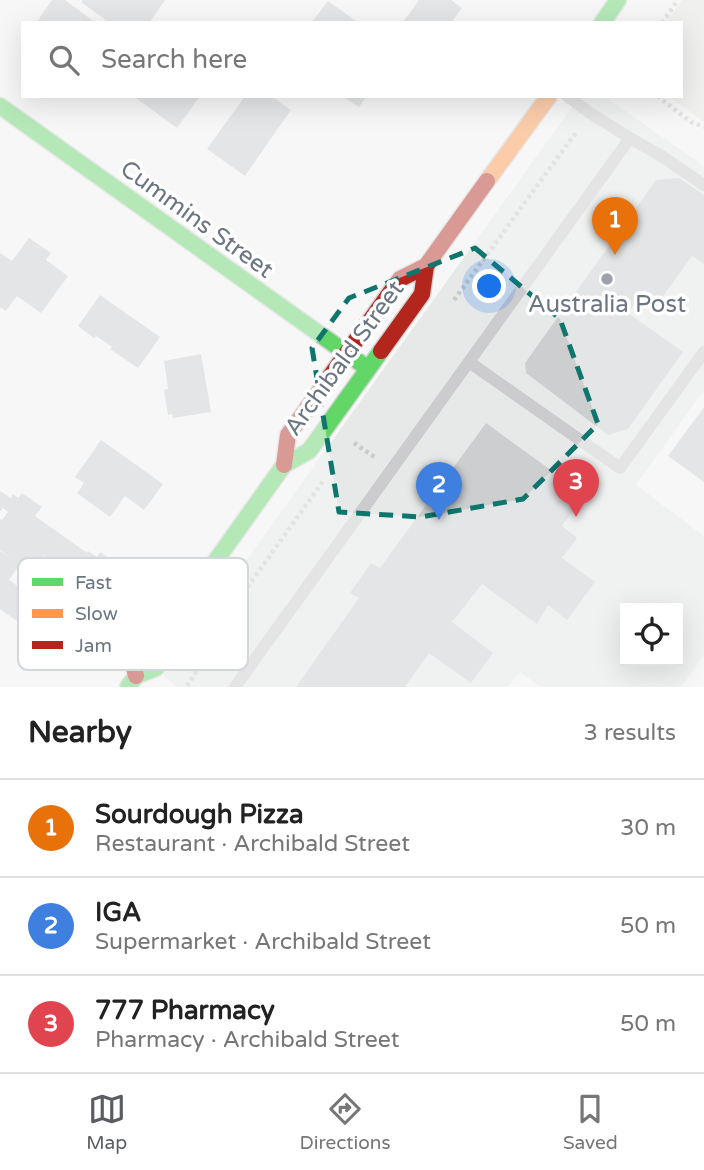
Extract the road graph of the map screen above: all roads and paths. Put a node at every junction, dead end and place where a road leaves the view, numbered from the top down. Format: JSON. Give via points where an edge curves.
{"nodes":[{"id":1,"x":618,"y":0,"type":"edge"},
{"id":2,"x":678,"y":0,"type":"edge"},
{"id":3,"x":603,"y":21,"type":"edge"},
{"id":4,"x":663,"y":21,"type":"edge"},
{"id":5,"x":548,"y":98,"type":"edge"},
{"id":6,"x":570,"y":98,"type":"edge"},
{"id":7,"x":660,"y":98,"type":"edge"},
{"id":8,"x":0,"y":106,"type":"edge"},
{"id":9,"x":704,"y":127,"type":"edge"},
{"id":10,"x":630,"y":138,"type":"junction"},
{"id":11,"x":704,"y":185,"type":"edge"},
{"id":12,"x":426,"y":266,"type":"junction"},
{"id":13,"x":704,"y":352,"type":"edge"},
{"id":14,"x":346,"y":353,"type":"junction"},
{"id":15,"x":469,"y":362,"type":"junction"},
{"id":16,"x":367,"y":369,"type":"junction"},
{"id":17,"x":352,"y":442,"type":"dead end"},
{"id":18,"x":376,"y":458,"type":"dead end"},
{"id":19,"x":284,"y":465,"type":"junction"},
{"id":20,"x":218,"y":558,"type":"edge"},
{"id":21,"x":248,"y":669,"type":"edge"},
{"id":22,"x":153,"y":670,"type":"edge"},
{"id":23,"x":247,"y":670,"type":"edge"},
{"id":24,"x":132,"y":682,"type":"edge"},
{"id":25,"x":152,"y":687,"type":"edge"},
{"id":26,"x":235,"y":687,"type":"edge"}],
"edges":[{"from":1,"to":3,"type":"street"},
{"from":2,"to":4,"type":"path"},
{"from":5,"to":12,"type":"street","name":"Archibald Street"},
{"from":6,"to":10,"type":"lane"},
{"from":7,"to":9,"type":"path"},
{"from":8,"to":14,"type":"street","name":"Cummins Street"},
{"from":10,"to":11,"type":"lane"},
{"from":10,"to":15,"type":"lane"},
{"from":12,"to":14,"type":"street","name":"Archibald Street","via":[[400,279]]},
{"from":12,"to":16,"type":"street","name":"Archibald Street","via":[[422,294]]},
{"from":13,"to":15,"type":"lane","via":[[620,468]]},
{"from":14,"to":16,"type":"street","name":"Cummins Street"},
{"from":14,"to":19,"type":"street","name":"Archibald Street","via":[[288,435]]},
{"from":15,"to":21,"type":"lane"},
{"from":16,"to":19,"type":"street","name":"Archibald Street","via":[[309,451]]},
{"from":17,"to":18,"type":"path"},
{"from":19,"to":20,"type":"street","name":"Archibald Street"},
{"from":22,"to":24,"type":"street","name":"Archibald Street"},
{"from":23,"to":26,"type":"lane"},
{"from":24,"to":25,"type":"lane"}]}
